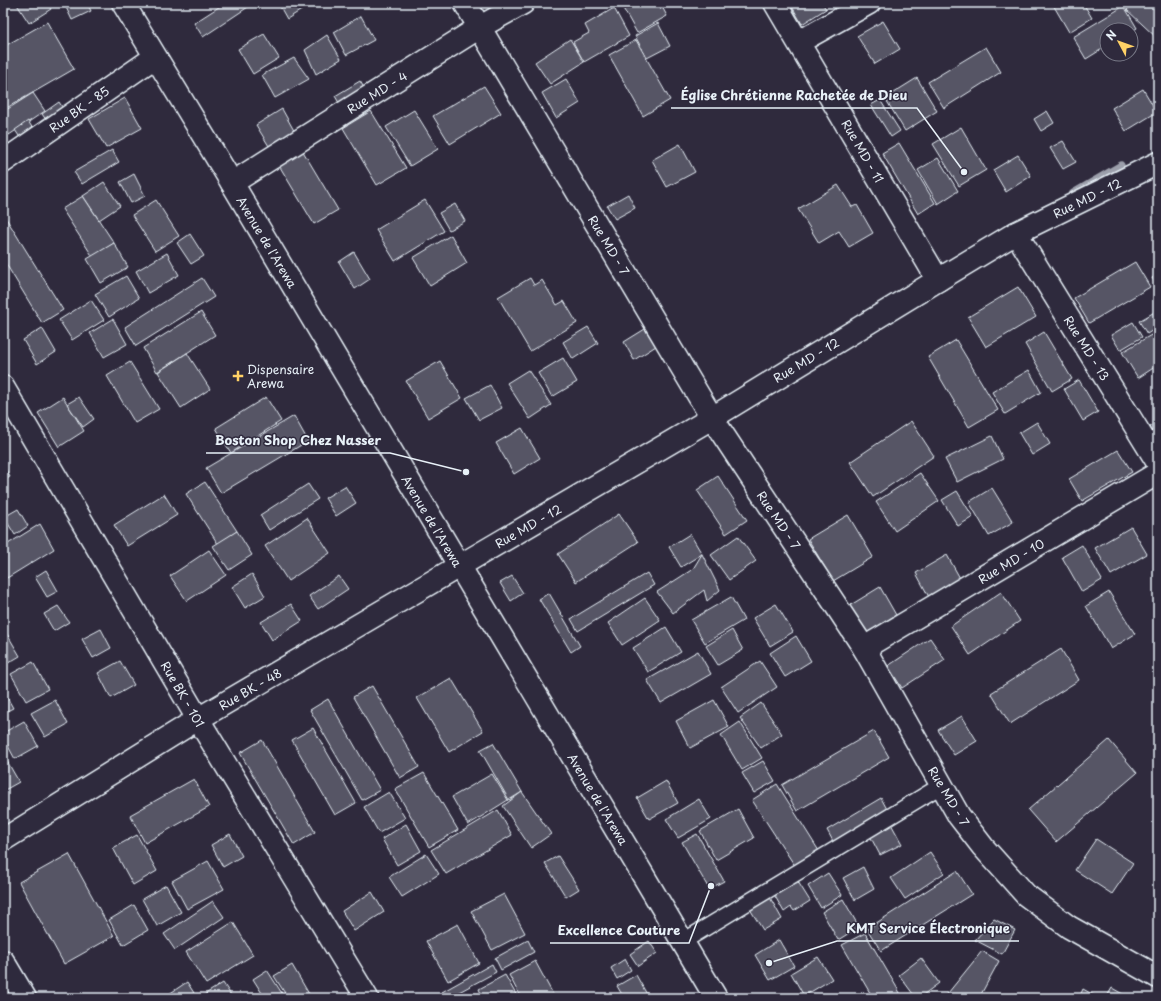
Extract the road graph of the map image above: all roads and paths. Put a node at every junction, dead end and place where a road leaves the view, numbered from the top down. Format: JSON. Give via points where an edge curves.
{"nodes":[{"id":1,"x":123,"y":3,"type":"edge"},
{"id":2,"x":465,"y":3,"type":"edge"},
{"id":3,"x":522,"y":3,"type":"edge"},
{"id":4,"x":775,"y":3,"type":"edge"},
{"id":5,"x":870,"y":3,"type":"edge"},
{"id":6,"x":480,"y":27,"type":"junction"},
{"id":7,"x":799,"y":42,"type":"junction"},
{"id":8,"x":155,"y":57,"type":"junction"},
{"id":9,"x":3,"y":162,"type":"edge"},
{"id":10,"x":1158,"y":163,"type":"edge"},
{"id":11,"x":232,"y":183,"type":"junction"},
{"id":12,"x":1016,"y":233,"type":"junction"},
{"id":13,"x":938,"y":280,"type":"junction"},
{"id":14,"x":3,"y":387,"type":"edge"},
{"id":15,"x":712,"y":418,"type":"junction"},
{"id":16,"x":1158,"y":463,"type":"edge"},
{"id":17,"x":1158,"y":473,"type":"edge"},
{"id":18,"x":459,"y":566,"type":"junction"},
{"id":19,"x":864,"y":648,"type":"junction"},
{"id":20,"x":198,"y":720,"type":"junction"},
{"id":21,"x":942,"y":785,"type":"junction"},
{"id":22,"x":3,"y":840,"type":"edge"},
{"id":23,"x":682,"y":942,"type":"junction"},
{"id":24,"x":3,"y":961,"type":"edge"},
{"id":25,"x":1158,"y":977,"type":"edge"},
{"id":26,"x":25,"y":998,"type":"edge"},
{"id":27,"x":367,"y":998,"type":"edge"},
{"id":28,"x":716,"y":998,"type":"edge"}],
"edges":[{"from":1,"to":8,"type":"street","name":"Avenue de l'Arewa"},
{"from":2,"to":6,"type":"street","name":"Rue MD - 7"},
{"from":3,"to":6,"type":"street","name":"Rue MD - 4"},
{"from":4,"to":7,"type":"street","name":"Rue MD - 11"},
{"from":5,"to":7,"type":"street"},
{"from":6,"to":11,"type":"street","name":"Rue MD - 4"},
{"from":6,"to":15,"type":"street","name":"Rue MD - 7"},
{"from":7,"to":13,"type":"street","name":"Rue MD - 11"},
{"from":8,"to":9,"type":"street","name":"Rue BK - 85"},
{"from":8,"to":11,"type":"street","name":"Avenue de l'Arewa"},
{"from":10,"to":12,"type":"street","name":"Rue MD - 12"},
{"from":11,"to":18,"type":"street","name":"Avenue de l'Arewa"},
{"from":12,"to":13,"type":"street","name":"Rue MD - 12"},
{"from":12,"to":16,"type":"street","name":"Rue MD - 13"},
{"from":13,"to":15,"type":"street","name":"Rue MD - 12"},
{"from":14,"to":20,"type":"street","name":"Rue BK - 101"},
{"from":15,"to":18,"type":"street","name":"Rue MD - 12"},
{"from":15,"to":19,"type":"street","name":"Rue MD - 7"},
{"from":17,"to":19,"type":"street","name":"Rue MD - 10"},
{"from":18,"to":20,"type":"street","name":"Rue BK - 48"},
{"from":18,"to":23,"type":"street","name":"Avenue de l'Arewa"},
{"from":19,"to":21,"type":"street","name":"Rue MD - 7"},
{"from":20,"to":22,"type":"street","name":"Rue BK - 48"},
{"from":20,"to":27,"type":"street","name":"Rue BK - 101"},
{"from":21,"to":23,"type":"lane"},
{"from":21,"to":25,"type":"street","name":"Rue MD - 7","via":[[959,816],[1026,895],[1069,927]]},
{"from":23,"to":28,"type":"street","name":"Avenue de l'Arewa"},
{"from":24,"to":26,"type":"street"}]}
